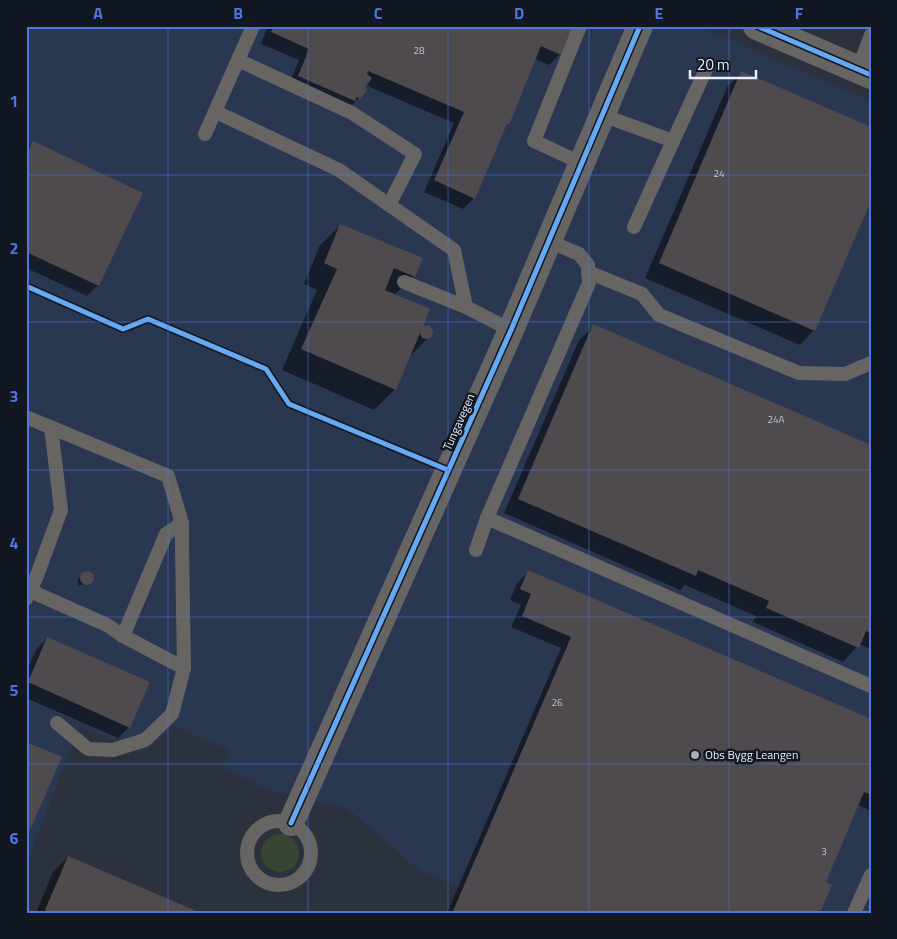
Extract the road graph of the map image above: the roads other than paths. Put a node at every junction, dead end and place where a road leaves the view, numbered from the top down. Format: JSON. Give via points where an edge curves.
{"nodes":[{"id":1,"x":253,"y":26,"type":"edge"},
{"id":2,"x":580,"y":26,"type":"edge"},
{"id":3,"x":640,"y":26,"type":"edge"},
{"id":4,"x":757,"y":26,"type":"edge"},
{"id":5,"x":871,"y":36,"type":"edge"},
{"id":6,"x":238,"y":60,"type":"junction"},
{"id":7,"x":708,"y":65,"type":"dead end"},
{"id":8,"x":864,"y":72,"type":"edge"},
{"id":9,"x":216,"y":112,"type":"junction"},
{"id":10,"x":602,"y":115,"type":"junction"},
{"id":11,"x":205,"y":134,"type":"dead end"},
{"id":12,"x":673,"y":141,"type":"junction"},
{"id":13,"x":581,"y":163,"type":"junction"},
{"id":14,"x":389,"y":205,"type":"junction"},
{"id":15,"x":634,"y":227,"type":"dead end"},
{"id":16,"x":548,"y":241,"type":"junction"},
{"id":17,"x":588,"y":272,"type":"junction"},
{"id":18,"x":404,"y":282,"type":"dead end"},
{"id":19,"x":466,"y":307,"type":"junction"},
{"id":20,"x":511,"y":330,"type":"junction"},
{"id":21,"x":871,"y":363,"type":"edge"},
{"id":22,"x":26,"y":417,"type":"edge"},
{"id":23,"x":51,"y":427,"type":"junction"},
{"id":24,"x":488,"y":518,"type":"junction"},
{"id":25,"x":182,"y":523,"type":"junction"},
{"id":26,"x":476,"y":550,"type":"dead end"},
{"id":27,"x":31,"y":583,"type":"edge"},
{"id":28,"x":26,"y":599,"type":"edge"},
{"id":29,"x":123,"y":636,"type":"junction"},
{"id":30,"x":184,"y":668,"type":"junction"},
{"id":31,"x":871,"y":686,"type":"edge"},
{"id":32,"x":57,"y":723,"type":"dead end"},
{"id":33,"x":291,"y":824,"type":"junction"},
{"id":34,"x":871,"y":875,"type":"edge"},
{"id":35,"x":854,"y":913,"type":"edge"}],
"edges":[{"from":1,"to":6,"type":"lane"},
{"from":2,"to":13,"type":"lane","via":[[534,141]]},
{"from":3,"to":10,"type":"street","name":"Tungavegen"},
{"from":4,"to":8,"type":"street"},
{"from":5,"to":8,"type":"lane"},
{"from":6,"to":9,"type":"lane"},
{"from":6,"to":14,"type":"lane","via":[[352,112],[415,154]]},
{"from":7,"to":12,"type":"lane"},
{"from":9,"to":11,"type":"lane"},
{"from":9,"to":14,"type":"lane","via":[[339,170]]},
{"from":10,"to":12,"type":"lane"},
{"from":10,"to":13,"type":"street","name":"Tungavegen"},
{"from":12,"to":15,"type":"lane"},
{"from":13,"to":16,"type":"street","name":"Tungavegen"},
{"from":14,"to":19,"type":"lane","via":[[454,250]]},
{"from":16,"to":17,"type":"lane","via":[[579,254],[588,265]]},
{"from":16,"to":20,"type":"street","name":"Tungavegen"},
{"from":17,"to":21,"type":"lane","via":[[642,294],[659,316],[799,373],[845,374]]},
{"from":17,"to":24,"type":"lane","via":[[589,283]]},
{"from":18,"to":19,"type":"lane"},
{"from":19,"to":20,"type":"lane"},
{"from":20,"to":33,"type":"street","name":"Tungavegen"},
{"from":22,"to":23,"type":"lane"},
{"from":23,"to":25,"type":"lane","via":[[168,476]]},
{"from":23,"to":27,"type":"lane","via":[[61,510]]},
{"from":24,"to":26,"type":"lane"},
{"from":24,"to":31,"type":"lane"},
{"from":25,"to":29,"type":"lane","via":[[166,534]]},
{"from":25,"to":30,"type":"lane"},
{"from":27,"to":28,"type":"lane","bridge":true},
{"from":27,"to":29,"type":"lane"},
{"from":29,"to":30,"type":"lane"},
{"from":30,"to":32,"type":"lane","via":[[172,714],[145,740],[113,750],[88,748]]},
{"from":33,"to":33,"type":"lane","via":[[271,822],[254,832],[249,841],[248,860],[252,870],[266,882],[286,884],[303,874],[308,865],[310,846],[306,836]]},
{"from":34,"to":35,"type":"lane"}]}
